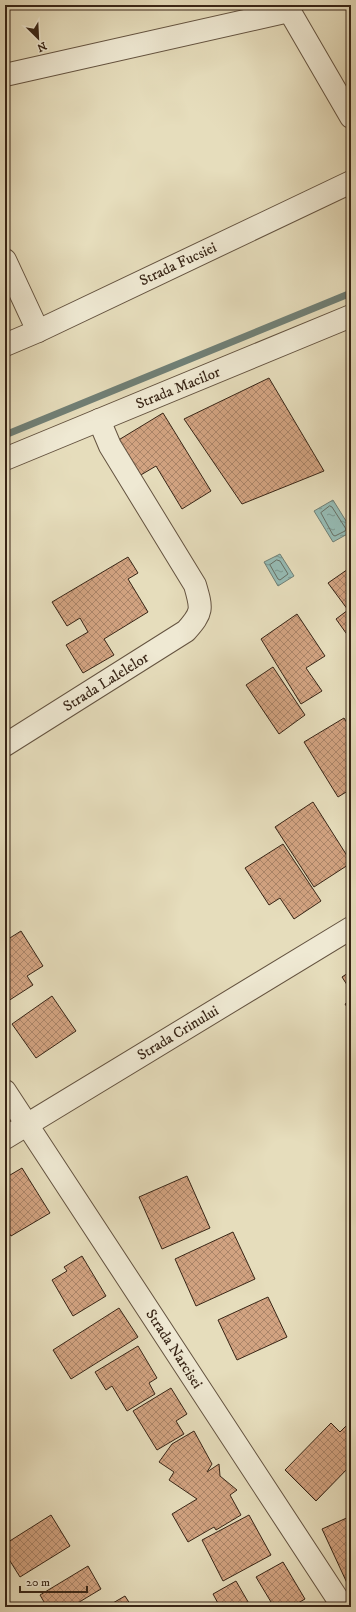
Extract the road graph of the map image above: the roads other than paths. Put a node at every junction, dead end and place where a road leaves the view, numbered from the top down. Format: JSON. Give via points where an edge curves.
{"nodes":[{"id":1,"x":287,"y":8,"type":"edge"},
{"id":2,"x":5,"y":74,"type":"edge"},
{"id":3,"x":351,"y":117,"type":"edge"},
{"id":4,"x":351,"y":182,"type":"edge"},
{"id":5,"x":5,"y":260,"type":"edge"},
{"id":6,"x":351,"y":316,"type":"edge"},
{"id":7,"x":38,"y":331,"type":"junction"},
{"id":8,"x":5,"y":345,"type":"edge"},
{"id":9,"x":98,"y":420,"type":"junction"},
{"id":10,"x":5,"y":459,"type":"edge"},
{"id":11,"x":5,"y":745,"type":"edge"},
{"id":12,"x":351,"y":928,"type":"edge"},
{"id":13,"x":5,"y":1091,"type":"edge"},
{"id":14,"x":27,"y":1125,"type":"junction"},
{"id":15,"x":5,"y":1138,"type":"edge"},
{"id":16,"x":343,"y":1607,"type":"edge"}],
"edges":[{"from":1,"to":2,"type":"street"},
{"from":1,"to":3,"type":"street"},
{"from":4,"to":7,"type":"street","name":"Strada Fucsiei"},
{"from":5,"to":7,"type":"street"},
{"from":6,"to":9,"type":"street","name":"Strada Macilor"},
{"from":7,"to":8,"type":"street","name":"Strada Fucsiei"},
{"from":9,"to":10,"type":"street","name":"Strada Macilor"},
{"from":9,"to":11,"type":"street","name":"Strada Lalelelor","via":[[110,446],[194,585],[200,601],[200,611],[186,631]]},
{"from":12,"to":14,"type":"street","name":"Strada Crinului"},
{"from":13,"to":14,"type":"street","name":"Strada Narcisei"},
{"from":14,"to":15,"type":"street","name":"Strada Crinului"},
{"from":14,"to":16,"type":"street","name":"Strada Narcisei"}]}
